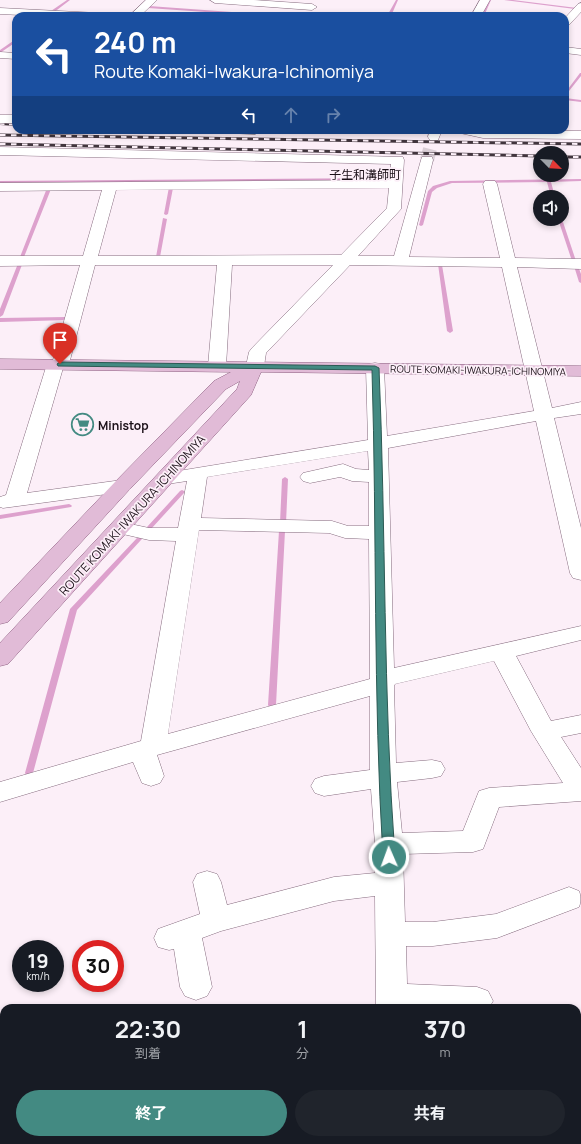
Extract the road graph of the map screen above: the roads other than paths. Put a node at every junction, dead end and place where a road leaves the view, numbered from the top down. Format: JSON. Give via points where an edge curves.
{"nodes":[{"id":1,"x":152,"y":0,"type":"edge"},
{"id":2,"x":215,"y":0,"type":"edge"},
{"id":3,"x":485,"y":0,"type":"edge"},
{"id":4,"x":314,"y":3,"type":"edge"},
{"id":5,"x":581,"y":6,"type":"edge"},
{"id":6,"x":0,"y":11,"type":"edge"},
{"id":7,"x":20,"y":12,"type":"edge"},
{"id":8,"x":138,"y":12,"type":"edge"},
{"id":9,"x":308,"y":12,"type":"edge"},
{"id":10,"x":478,"y":12,"type":"edge"},
{"id":11,"x":569,"y":20,"type":"edge"},
{"id":12,"x":569,"y":50,"type":"edge"},
{"id":13,"x":581,"y":52,"type":"edge"},
{"id":14,"x":0,"y":55,"type":"edge"},
{"id":15,"x":12,"y":56,"type":"edge"},
{"id":16,"x":0,"y":119,"type":"edge"},
{"id":17,"x":12,"y":119,"type":"edge"},
{"id":18,"x":483,"y":134,"type":"edge"},
{"id":19,"x":581,"y":135,"type":"edge"},
{"id":20,"x":432,"y":144,"type":"tunnel mouth"},
{"id":21,"x":0,"y":151,"type":"edge"},
{"id":22,"x":396,"y":184,"type":"junction"},
{"id":23,"x":490,"y":184,"type":"dead end"},
{"id":24,"x":110,"y":186,"type":"junction"},
{"id":25,"x":0,"y":187,"type":"edge"},
{"id":26,"x":0,"y":260,"type":"edge"},
{"id":27,"x":90,"y":260,"type":"junction"},
{"id":28,"x":225,"y":260,"type":"junction"},
{"id":29,"x":344,"y":260,"type":"junction"},
{"id":30,"x":400,"y":261,"type":"junction"},
{"id":31,"x":508,"y":263,"type":"junction"},
{"id":32,"x":581,"y":264,"type":"edge"},
{"id":33,"x":0,"y":364,"type":"edge"},
{"id":34,"x":58,"y":364,"type":"junction"},
{"id":35,"x":217,"y":366,"type":"junction"},
{"id":36,"x":255,"y":366,"type":"junction"},
{"id":37,"x":375,"y":368,"type":"junction"},
{"id":38,"x":533,"y":371,"type":"junction"},
{"id":39,"x":581,"y":371,"type":"edge"},
{"id":40,"x":581,"y":408,"type":"edge"},
{"id":41,"x":543,"y":415,"type":"junction"},
{"id":42,"x":377,"y":444,"type":"junction"},
{"id":43,"x":198,"y":473,"type":"junction"},
{"id":44,"x":310,"y":476,"type":"dead end"},
{"id":45,"x":379,"y":476,"type":"junction"},
{"id":46,"x":167,"y":478,"type":"junction"},
{"id":47,"x":122,"y":486,"type":"junction"},
{"id":48,"x":7,"y":501,"type":"edge"},
{"id":49,"x":121,"y":528,"type":"junction"},
{"id":50,"x":188,"y":530,"type":"junction"},
{"id":51,"x":380,"y":533,"type":"junction"},
{"id":52,"x":581,"y":573,"type":"edge"},
{"id":53,"x":0,"y":617,"type":"edge"},
{"id":54,"x":581,"y":633,"type":"edge"},
{"id":55,"x":501,"y":651,"type":"junction"},
{"id":56,"x":0,"y":658,"type":"edge"},
{"id":57,"x":383,"y":682,"type":"junction"},
{"id":58,"x":581,"y":724,"type":"edge"},
{"id":59,"x":544,"y":731,"type":"junction"},
{"id":60,"x":147,"y":748,"type":"junction"},
{"id":61,"x":432,"y":769,"type":"dead end"},
{"id":62,"x":151,"y":776,"type":"dead end"},
{"id":63,"x":383,"y":776,"type":"junction"},
{"id":64,"x":324,"y":786,"type":"dead end"},
{"id":65,"x":581,"y":790,"type":"edge"},
{"id":66,"x":0,"y":792,"type":"edge"},
{"id":67,"x":389,"y":844,"type":"junction"},
{"id":68,"x":206,"y":882,"type":"dead end"},
{"id":69,"x":390,"y":883,"type":"junction"},
{"id":70,"x":570,"y":899,"type":"dead end"},
{"id":71,"x":216,"y":920,"type":"junction"},
{"id":72,"x":390,"y":934,"type":"junction"},
{"id":73,"x":196,"y":987,"type":"dead end"},
{"id":74,"x":477,"y":1001,"type":"dead end"},
{"id":75,"x":392,"y":1003,"type":"edge"}],
"edges":[{"from":1,"to":8,"type":"street"},
{"from":2,"to":4,"type":"street"},
{"from":3,"to":10,"type":"street"},
{"from":4,"to":9,"type":"street"},
{"from":5,"to":11,"type":"street"},
{"from":6,"to":7,"type":"street"},
{"from":12,"to":13,"type":"street"},
{"from":14,"to":15,"type":"street"},
{"from":16,"to":17,"type":"street"},
{"from":18,"to":19,"type":"street"},
{"from":20,"to":30,"type":"street"},
{"from":21,"to":22,"type":"street","via":[[398,160]]},
{"from":22,"to":24,"type":"street"},
{"from":22,"to":29,"type":"street","via":[[394,209]]},
{"from":23,"to":31,"type":"street"},
{"from":24,"to":25,"type":"street"},
{"from":24,"to":27,"type":"street"},
{"from":26,"to":27,"type":"street"},
{"from":27,"to":28,"type":"street"},
{"from":27,"to":34,"type":"street"},
{"from":28,"to":29,"type":"street"},
{"from":28,"to":35,"type":"street"},
{"from":29,"to":30,"type":"street"},
{"from":29,"to":36,"type":"street","via":[[258,352]]},
{"from":30,"to":31,"type":"street"},
{"from":31,"to":32,"type":"street"},
{"from":31,"to":38,"type":"street"},
{"from":33,"to":34,"type":"main road"},
{"from":34,"to":35,"type":"main road"},
{"from":34,"to":48,"type":"street"},
{"from":35,"to":36,"type":"main road"},
{"from":36,"to":37,"type":"main road","name":"ROUTE KOMAKI-IWAKURA-ICHINOMIYA"},
{"from":36,"to":46,"type":"main road","name":"ROUTE KOMAKI-IWAKURA-ICHINOMIYA","via":[[245,391]]},
{"from":36,"to":47,"type":"main road","name":"ROUTE KOMAKI-IWAKURA-ICHINOMIYA","via":[[220,385]]},
{"from":37,"to":38,"type":"main road","name":"ROUTE KOMAKI-IWAKURA-ICHINOMIYA"},
{"from":37,"to":42,"type":"street"},
{"from":38,"to":39,"type":"main road","name":"ROUTE KOMAKI-IWAKURA-ICHINOMIYA"},
{"from":38,"to":41,"type":"street"},
{"from":40,"to":41,"type":"street"},
{"from":41,"to":42,"type":"street"},
{"from":41,"to":52,"type":"street"},
{"from":42,"to":43,"type":"street"},
{"from":42,"to":45,"type":"street"},
{"from":43,"to":46,"type":"street"},
{"from":43,"to":50,"type":"street"},
{"from":44,"to":45,"type":"street","via":[[343,470],[352,475]]},
{"from":45,"to":51,"type":"street"},
{"from":46,"to":49,"type":"main road","name":"ROUTE KOMAKI-IWAKURA-ICHINOMIYA"},
{"from":47,"to":48,"type":"street"},
{"from":47,"to":53,"type":"main road","name":"ROUTE KOMAKI-IWAKURA-ICHINOMIYA"},
{"from":49,"to":50,"type":"street","via":[[149,534]]},
{"from":49,"to":56,"type":"main road","name":"ROUTE KOMAKI-IWAKURA-ICHINOMIYA"},
{"from":50,"to":51,"type":"street","via":[[332,527],[345,532]]},
{"from":50,"to":60,"type":"street"},
{"from":51,"to":57,"type":"street"},
{"from":54,"to":55,"type":"street"},
{"from":55,"to":57,"type":"street"},
{"from":55,"to":59,"type":"street"},
{"from":57,"to":60,"type":"street"},
{"from":57,"to":63,"type":"street"},
{"from":58,"to":59,"type":"street"},
{"from":59,"to":65,"type":"street"},
{"from":60,"to":62,"type":"street"},
{"from":60,"to":66,"type":"street"},
{"from":61,"to":63,"type":"street"},
{"from":63,"to":64,"type":"street"},
{"from":63,"to":67,"type":"street"},
{"from":65,"to":67,"type":"street","via":[[489,798],[473,841]]},
{"from":67,"to":69,"type":"street"},
{"from":68,"to":71,"type":"street"},
{"from":69,"to":71,"type":"street","via":[[334,889]]},
{"from":69,"to":72,"type":"street"},
{"from":70,"to":72,"type":"street","via":[[497,926],[433,934]]},
{"from":71,"to":73,"type":"street","via":[[177,935]]},
{"from":72,"to":75,"type":"street"},
{"from":74,"to":75,"type":"street"}]}
